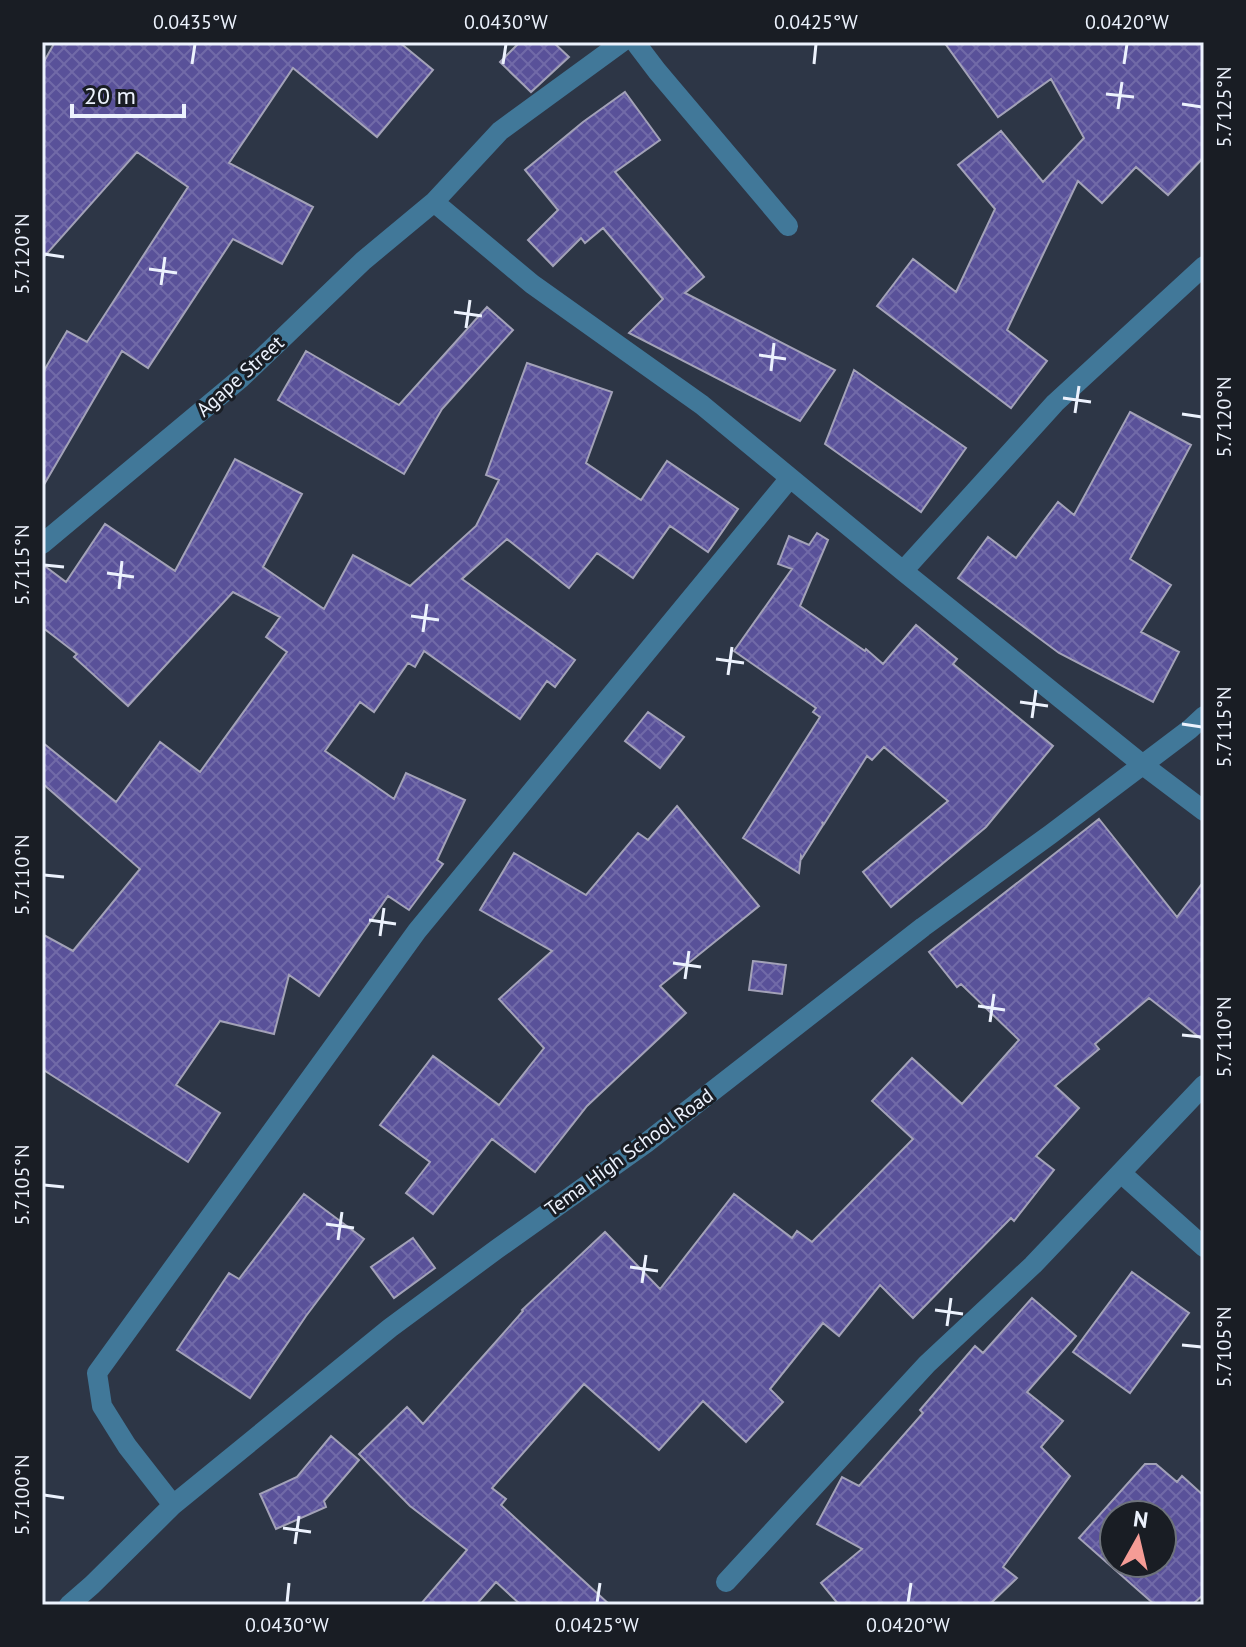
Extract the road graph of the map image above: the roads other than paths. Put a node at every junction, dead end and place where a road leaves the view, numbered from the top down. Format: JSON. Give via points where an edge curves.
{"nodes":[{"id":1,"x":622,"y":42,"type":"edge"},
{"id":2,"x":635,"y":42,"type":"edge"},
{"id":3,"x":434,"y":202,"type":"junction"},
{"id":4,"x":788,"y":226,"type":"dead end"},
{"id":5,"x":1204,"y":266,"type":"edge"},
{"id":6,"x":790,"y":478,"type":"junction"},
{"id":7,"x":42,"y":544,"type":"edge"},
{"id":8,"x":903,"y":571,"type":"junction"},
{"id":9,"x":1204,"y":716,"type":"edge"},
{"id":10,"x":1143,"y":765,"type":"junction"},
{"id":11,"x":1204,"y":811,"type":"edge"},
{"id":12,"x":1204,"y":1085,"type":"edge"},
{"id":13,"x":1121,"y":1173,"type":"junction"},
{"id":14,"x":1204,"y":1247,"type":"edge"},
{"id":15,"x":173,"y":1505,"type":"junction"},
{"id":16,"x":726,"y":1582,"type":"dead end"},
{"id":17,"x":69,"y":1605,"type":"edge"}],
"edges":[{"from":1,"to":3,"type":"street","name":"Agape Street","via":[[500,131]]},
{"from":2,"to":4,"type":"street"},
{"from":3,"to":6,"type":"street","via":[[532,284],[702,405]]},
{"from":3,"to":7,"type":"street","name":"Agape Street","via":[[363,261],[241,378]]},
{"from":5,"to":8,"type":"street","via":[[1055,403]]},
{"from":6,"to":8,"type":"street"},
{"from":6,"to":15,"type":"street","via":[[417,931],[97,1373],[102,1406]]},
{"from":8,"to":10,"type":"street"},
{"from":9,"to":10,"type":"street","name":"Tema High School Road"},
{"from":10,"to":11,"type":"street"},
{"from":10,"to":15,"type":"street","name":"Tema High School Road","via":[[923,927],[646,1143],[390,1328]]},
{"from":12,"to":13,"type":"street"},
{"from":13,"to":14,"type":"street"},
{"from":13,"to":16,"type":"street","via":[[927,1364]]},
{"from":15,"to":17,"type":"street","name":"Tema High School Road"}]}
